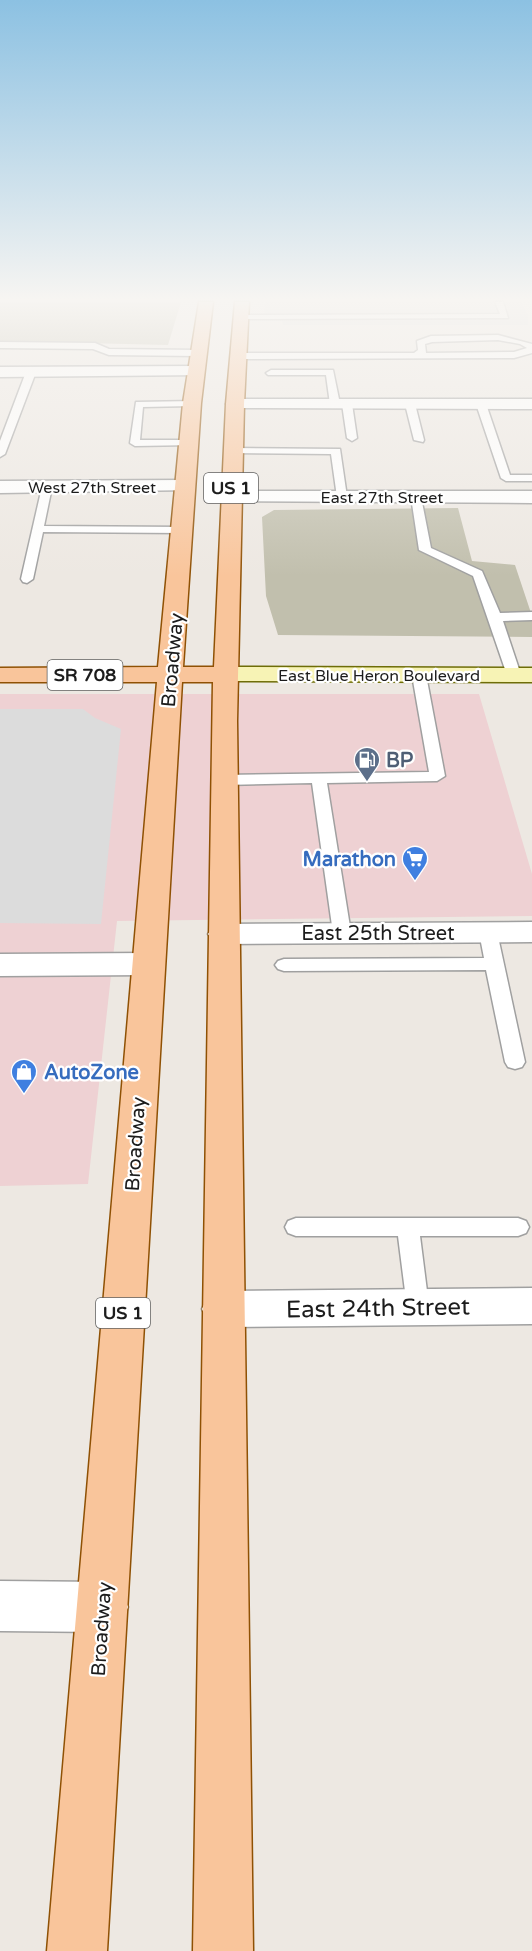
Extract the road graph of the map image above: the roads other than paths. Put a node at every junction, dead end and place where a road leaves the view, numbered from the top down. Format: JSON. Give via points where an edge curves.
{"nodes":[{"id":1,"x":23,"y":393,"type":"edge"},
{"id":2,"x":193,"y":393,"type":"edge"},
{"id":3,"x":228,"y":393,"type":"edge"},
{"id":4,"x":337,"y":393,"type":"edge"},
{"id":5,"x":226,"y":401,"type":"junction"},
{"id":6,"x":192,"y":403,"type":"junction"},
{"id":7,"x":341,"y":404,"type":"junction"},
{"id":8,"x":410,"y":404,"type":"junction"},
{"id":9,"x":481,"y":404,"type":"junction"},
{"id":10,"x":532,"y":404,"type":"edge"},
{"id":11,"x":352,"y":438,"type":"dead end"},
{"id":12,"x":419,"y":440,"type":"dead end"},
{"id":13,"x":189,"y":443,"type":"junction"},
{"id":14,"x":233,"y":451,"type":"junction"},
{"id":15,"x":0,"y":454,"type":"edge"},
{"id":16,"x":532,"y":478,"type":"edge"},
{"id":17,"x":184,"y":486,"type":"junction"},
{"id":18,"x":0,"y":487,"type":"edge"},
{"id":19,"x":46,"y":487,"type":"junction"},
{"id":20,"x":231,"y":497,"type":"junction"},
{"id":21,"x":342,"y":497,"type":"junction"},
{"id":22,"x":416,"y":497,"type":"junction"},
{"id":23,"x":532,"y":497,"type":"edge"},
{"id":24,"x":38,"y":529,"type":"junction"},
{"id":25,"x":182,"y":530,"type":"junction"},
{"id":26,"x":27,"y":579,"type":"dead end"},
{"id":27,"x":532,"y":616,"type":"edge"},
{"id":28,"x":495,"y":617,"type":"junction"},
{"id":29,"x":171,"y":674,"type":"junction"},
{"id":30,"x":227,"y":674,"type":"junction"},
{"id":31,"x":0,"y":675,"type":"edge"},
{"id":32,"x":419,"y":675,"type":"junction"},
{"id":33,"x":523,"y":675,"type":"edge"},
{"id":34,"x":224,"y":780,"type":"junction"},
{"id":35,"x":320,"y":780,"type":"junction"},
{"id":36,"x":488,"y":932,"type":"junction"},
{"id":37,"x":532,"y":932,"type":"edge"},
{"id":38,"x":342,"y":933,"type":"junction"},
{"id":39,"x":224,"y":934,"type":"junction"},
{"id":40,"x":148,"y":964,"type":"junction"},
{"id":41,"x":494,"y":964,"type":"junction"},
{"id":42,"x":0,"y":965,"type":"edge"},
{"id":43,"x":284,"y":965,"type":"dead end"},
{"id":44,"x":515,"y":1062,"type":"dead end"},
{"id":45,"x":296,"y":1227,"type":"dead end"},
{"id":46,"x":408,"y":1227,"type":"junction"},
{"id":47,"x":518,"y":1227,"type":"dead end"},
{"id":48,"x":532,"y":1306,"type":"edge"},
{"id":49,"x":418,"y":1307,"type":"junction"},
{"id":50,"x":224,"y":1309,"type":"junction"},
{"id":51,"x":0,"y":1606,"type":"edge"},
{"id":52,"x":103,"y":1607,"type":"junction"},
{"id":53,"x":77,"y":1951,"type":"edge"},
{"id":54,"x":223,"y":1951,"type":"edge"}],
"edges":[{"from":1,"to":15,"type":"lane"},
{"from":2,"to":6,"type":"main road","name":"Broadway","number":"US 1"},
{"from":3,"to":5,"type":"main road","number":"US 1"},
{"from":4,"to":7,"type":"lane"},
{"from":5,"to":7,"type":"street"},
{"from":5,"to":14,"type":"main road","number":"US 1"},
{"from":6,"to":13,"type":"main road","name":"Broadway","number":"US 1"},
{"from":6,"to":13,"type":"lane","via":[[140,404],[135,443]]},
{"from":7,"to":8,"type":"street"},
{"from":7,"to":11,"type":"lane"},
{"from":8,"to":9,"type":"street"},
{"from":8,"to":12,"type":"lane"},
{"from":9,"to":10,"type":"street"},
{"from":9,"to":16,"type":"lane","via":[[506,478]]},
{"from":13,"to":17,"type":"main road","name":"Broadway","number":"US 1"},
{"from":14,"to":20,"type":"main road","number":"US 1"},
{"from":14,"to":21,"type":"lane","via":[[336,451]]},
{"from":17,"to":19,"type":"street","name":"West 27th Street"},
{"from":17,"to":25,"type":"main road","name":"Broadway","number":"US 1"},
{"from":18,"to":19,"type":"street","name":"West 27th Street"},
{"from":19,"to":24,"type":"lane"},
{"from":20,"to":21,"type":"street","name":"East 27th Street"},
{"from":20,"to":30,"type":"main road","number":"US 1"},
{"from":21,"to":22,"type":"street","name":"East 27th Street"},
{"from":22,"to":23,"type":"street","name":"East 27th Street"},
{"from":22,"to":28,"type":"lane","via":[[425,550],[478,574]]},
{"from":24,"to":25,"type":"lane"},
{"from":24,"to":26,"type":"lane"},
{"from":25,"to":29,"type":"main road","name":"Broadway","number":"US 1"},
{"from":27,"to":28,"type":"lane"},
{"from":28,"to":33,"type":"lane"},
{"from":29,"to":30,"type":"main road","number":"SR 708"},
{"from":29,"to":31,"type":"main road","number":"SR 708"},
{"from":29,"to":40,"type":"main road","name":"Broadway","number":"US 1"},
{"from":30,"to":32,"type":"main road","name":"East Blue Heron Boulevard"},
{"from":30,"to":34,"type":"main road","number":"US 1"},
{"from":32,"to":33,"type":"main road","name":"East Blue Heron Boulevard"},
{"from":32,"to":35,"type":"lane","via":[[437,777]]},
{"from":34,"to":35,"type":"lane"},
{"from":34,"to":39,"type":"main road","number":"US 1"},
{"from":35,"to":38,"type":"lane"},
{"from":36,"to":37,"type":"street","name":"East 25th Street"},
{"from":36,"to":38,"type":"street","name":"East 25th Street"},
{"from":36,"to":41,"type":"lane"},
{"from":38,"to":39,"type":"street","name":"East 25th Street"},
{"from":39,"to":50,"type":"main road","number":"US 1"},
{"from":40,"to":42,"type":"street"},
{"from":40,"to":52,"type":"main road","name":"Broadway","number":"US 1"},
{"from":41,"to":43,"type":"lane"},
{"from":41,"to":44,"type":"lane"},
{"from":45,"to":46,"type":"lane"},
{"from":46,"to":47,"type":"lane"},
{"from":46,"to":49,"type":"lane"},
{"from":48,"to":49,"type":"street","name":"East 24th Street"},
{"from":49,"to":50,"type":"street","name":"East 24th Street"},
{"from":50,"to":54,"type":"main road","number":"US 1"},
{"from":51,"to":52,"type":"street"},
{"from":52,"to":53,"type":"main road","name":"Broadway","number":"US 1"}]}
